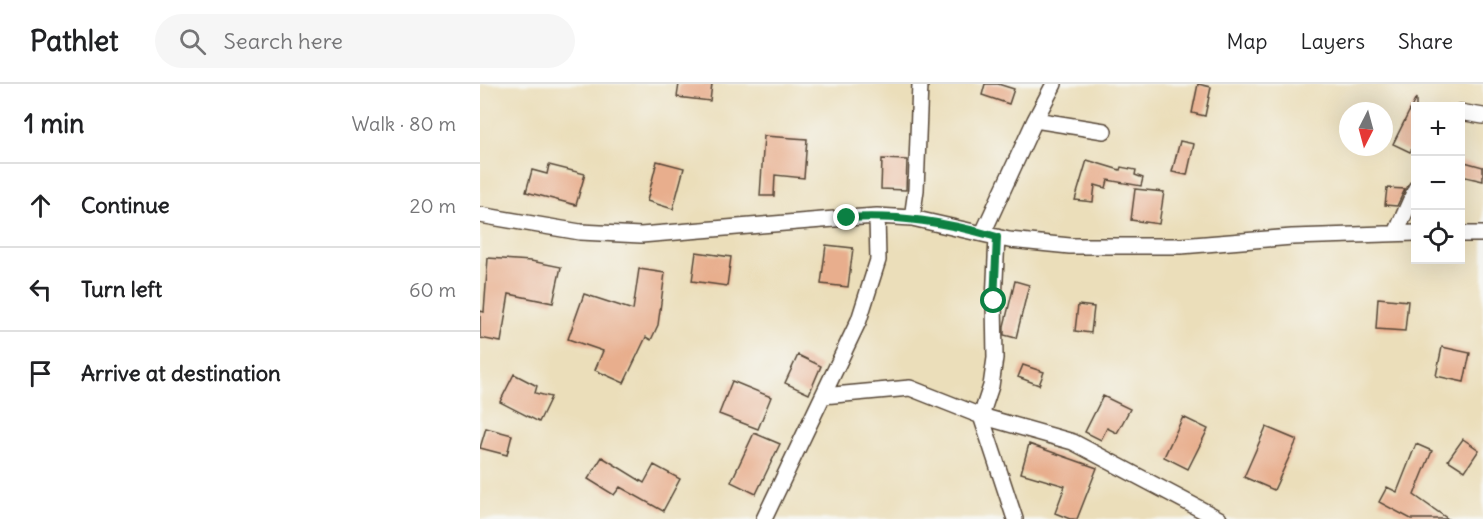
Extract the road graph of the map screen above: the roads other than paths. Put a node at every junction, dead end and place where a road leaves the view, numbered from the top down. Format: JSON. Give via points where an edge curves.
{"nodes":[{"id":1,"x":920,"y":84,"type":"edge"},
{"id":2,"x":1054,"y":84,"type":"edge"},
{"id":3,"x":1465,"y":113,"type":"edge"},
{"id":4,"x":1483,"y":116,"type":"edge"},
{"id":5,"x":1035,"y":120,"type":"junction"},
{"id":6,"x":1104,"y":131,"type":"dead end"},
{"id":7,"x":1411,"y":199,"type":"edge"},
{"id":8,"x":480,"y":215,"type":"edge"},
{"id":9,"x":878,"y":216,"type":"junction"},
{"id":10,"x":912,"y":218,"type":"junction"},
{"id":11,"x":1396,"y":233,"type":"junction"},
{"id":12,"x":1411,"y":233,"type":"edge"},
{"id":13,"x":1465,"y":234,"type":"edge"},
{"id":14,"x":1483,"y":234,"type":"edge"},
{"id":15,"x":990,"y":235,"type":"junction"},
{"id":16,"x":823,"y":396,"type":"junction"},
{"id":17,"x":981,"y":416,"type":"junction"},
{"id":18,"x":764,"y":519,"type":"edge"},
{"id":19,"x":1015,"y":519,"type":"edge"},
{"id":20,"x":1219,"y":519,"type":"edge"}],
"edges":[{"from":1,"to":10,"type":"street"},
{"from":2,"to":5,"type":"street"},
{"from":3,"to":4,"type":"street"},
{"from":5,"to":6,"type":"street"},
{"from":5,"to":15,"type":"street"},
{"from":7,"to":11,"type":"street"},
{"from":8,"to":9,"type":"street","via":[[580,232],[641,235]]},
{"from":9,"to":10,"type":"street"},
{"from":9,"to":16,"type":"street","via":[[878,260],[859,320]]},
{"from":10,"to":15,"type":"street"},
{"from":11,"to":12,"type":"street"},
{"from":11,"to":15,"type":"street","via":[[1181,246],[1070,246]]},
{"from":13,"to":14,"type":"street"},
{"from":15,"to":17,"type":"street","via":[[995,358]]},
{"from":16,"to":17,"type":"street","via":[[910,388]]},
{"from":16,"to":18,"type":"street"},
{"from":17,"to":19,"type":"street"},
{"from":17,"to":20,"type":"street","via":[[1073,442]]}]}
